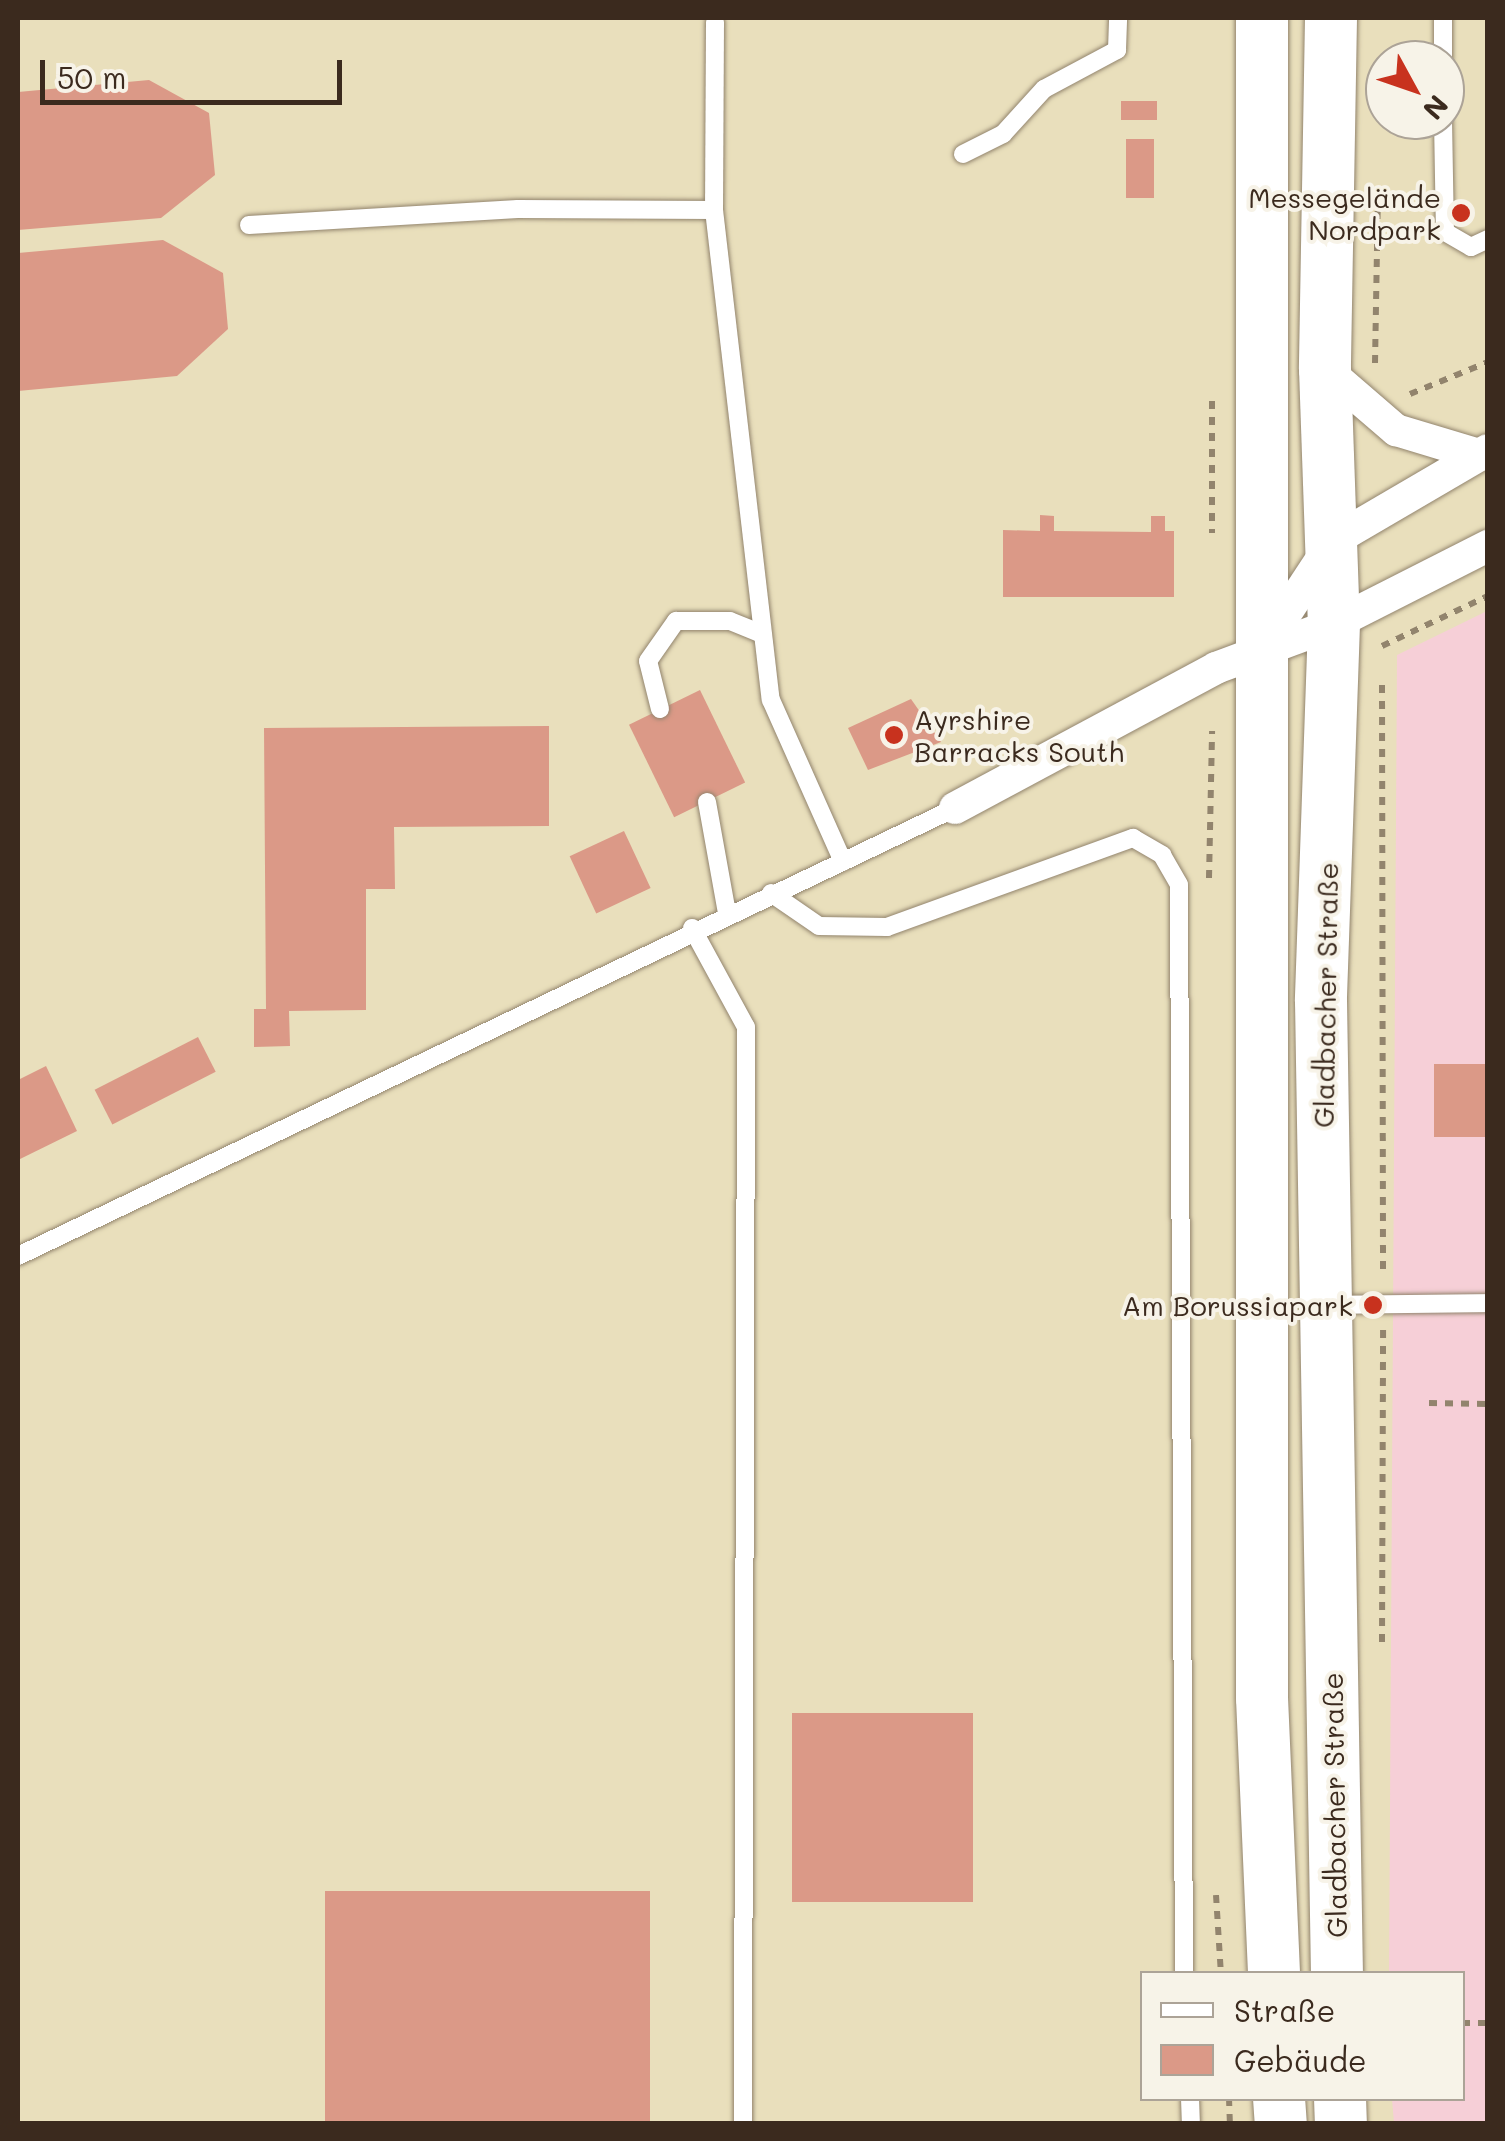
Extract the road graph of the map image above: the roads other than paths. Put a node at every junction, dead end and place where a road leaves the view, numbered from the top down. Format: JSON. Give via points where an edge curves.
{"nodes":[{"id":1,"x":1118,"y":18,"type":"edge"},
{"id":2,"x":1262,"y":18,"type":"edge"},
{"id":3,"x":1330,"y":18,"type":"edge"},
{"id":4,"x":715,"y":22,"type":"dead end"},
{"id":5,"x":1443,"y":140,"type":"edge"},
{"id":6,"x":963,"y":154,"type":"dead end"},
{"id":7,"x":714,"y":210,"type":"junction"},
{"id":8,"x":249,"y":226,"type":"dead end"},
{"id":9,"x":1488,"y":239,"type":"edge"},
{"id":10,"x":1350,"y":370,"type":"junction"},
{"id":11,"x":1484,"y":452,"type":"edge"},
{"id":12,"x":1334,"y":540,"type":"junction"},
{"id":13,"x":1488,"y":546,"type":"edge"},
{"id":14,"x":1357,"y":613,"type":"junction"},
{"id":15,"x":763,"y":634,"type":"junction"},
{"id":16,"x":1265,"y":645,"type":"junction"},
{"id":17,"x":660,"y":709,"type":"dead end"},
{"id":18,"x":707,"y":802,"type":"dead end"},
{"id":19,"x":955,"y":808,"type":"joint"},
{"id":20,"x":843,"y":862,"type":"junction"},
{"id":21,"x":771,"y":893,"type":"junction"},
{"id":22,"x":727,"y":913,"type":"junction"},
{"id":23,"x":692,"y":928,"type":"junction"},
{"id":24,"x":18,"y":1256,"type":"edge"},
{"id":25,"x":1488,"y":1303,"type":"edge"},
{"id":26,"x":1324,"y":1304,"type":"junction"},
{"id":27,"x":1184,"y":1971,"type":"edge"},
{"id":28,"x":1274,"y":1971,"type":"edge"},
{"id":29,"x":1337,"y":1971,"type":"edge"},
{"id":30,"x":744,"y":2124,"type":"edge"}],
"edges":[{"from":1,"to":6,"type":"lane","via":[[1117,50],[1044,90],[1003,134]]},
{"from":2,"to":16,"type":"main road"},
{"from":3,"to":10,"type":"main road","name":"Gladbacher Straße"},
{"from":4,"to":7,"type":"lane"},
{"from":5,"to":9,"type":"lane","via":[[1445,232],[1471,247]]},
{"from":7,"to":8,"type":"lane","via":[[518,209]]},
{"from":7,"to":15,"type":"lane"},
{"from":10,"to":11,"type":"street","via":[[1396,430]]},
{"from":10,"to":12,"type":"main road","name":"Gladbacher Straße"},
{"from":11,"to":12,"type":"street"},
{"from":12,"to":14,"type":"main road","name":"Gladbacher Straße"},
{"from":12,"to":16,"type":"street"},
{"from":13,"to":14,"type":"street"},
{"from":14,"to":16,"type":"street"},
{"from":14,"to":26,"type":"main road","name":"Gladbacher Straße","via":[[1321,1001]]},
{"from":15,"to":17,"type":"lane","via":[[730,621],[676,620],[648,662]]},
{"from":15,"to":20,"type":"lane","via":[[770,700]]},
{"from":16,"to":19,"type":"street"},
{"from":16,"to":28,"type":"main road","via":[[1262,1698]]},
{"from":18,"to":22,"type":"lane"},
{"from":19,"to":20,"type":"lane"},
{"from":20,"to":21,"type":"lane"},
{"from":21,"to":22,"type":"lane"},
{"from":21,"to":27,"type":"lane","via":[[819,926],[873,929],[1133,838],[1162,855],[1178,885]]},
{"from":22,"to":23,"type":"lane"},
{"from":23,"to":24,"type":"lane"},
{"from":23,"to":30,"type":"lane","via":[[746,1027]]},
{"from":25,"to":26,"type":"lane"},
{"from":26,"to":29,"type":"main road","name":"Gladbacher Straße"}]}
